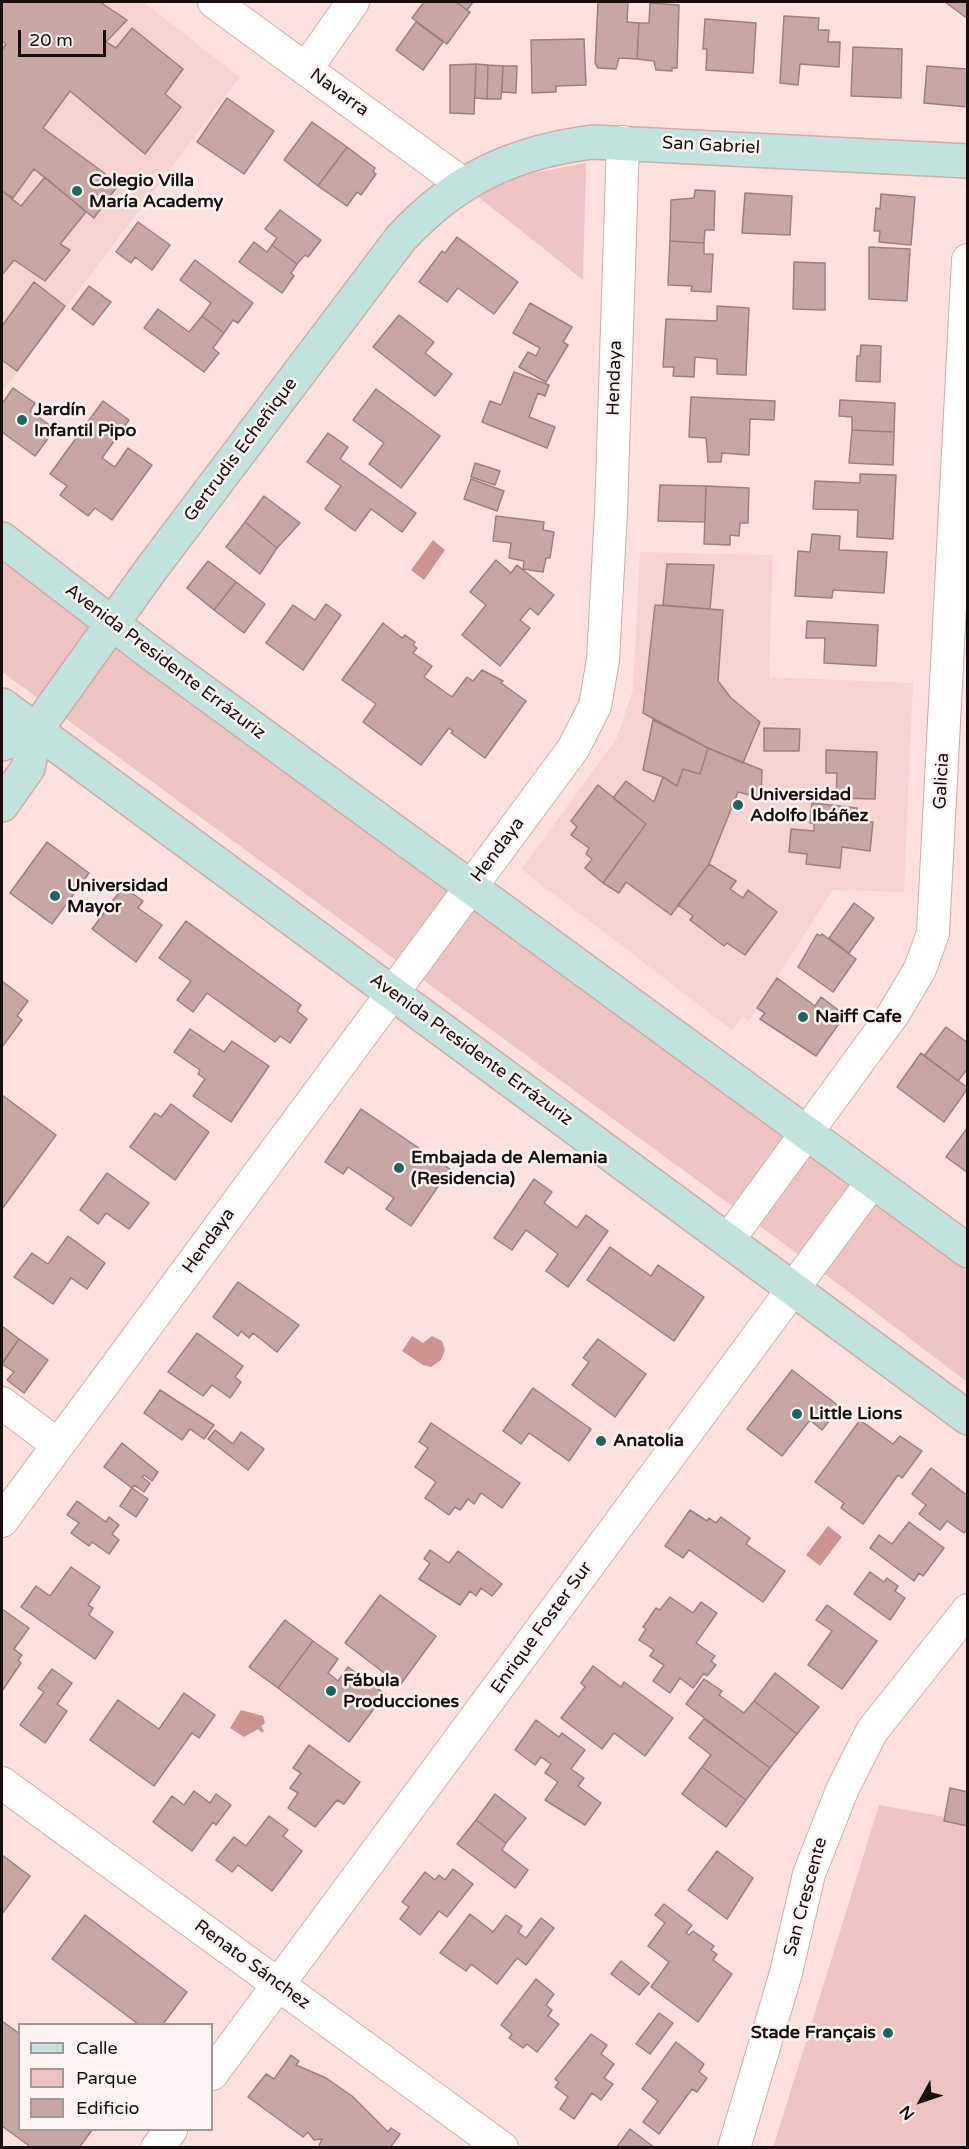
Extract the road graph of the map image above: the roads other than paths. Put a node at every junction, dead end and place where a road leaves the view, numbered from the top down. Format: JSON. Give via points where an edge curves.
{"nodes":[{"id":1,"x":214,"y":2,"type":"edge"},
{"id":2,"x":353,"y":2,"type":"edge"},
{"id":3,"x":306,"y":69,"type":"junction"},
{"id":4,"x":623,"y":142,"type":"junction"},
{"id":5,"x":968,"y":160,"type":"edge"},
{"id":6,"x":463,"y":184,"type":"junction"},
{"id":7,"x":968,"y":260,"type":"edge"},
{"id":8,"x":2,"y":539,"type":"edge"},
{"id":9,"x":112,"y":623,"type":"junction"},
{"id":10,"x":958,"y":633,"type":"edge"},
{"id":11,"x":2,"y":705,"type":"edge"},
{"id":12,"x":36,"y":730,"type":"junction"},
{"id":13,"x":2,"y":744,"type":"edge"},
{"id":14,"x":2,"y":805,"type":"edge"},
{"id":15,"x":470,"y":887,"type":"junction"},
{"id":16,"x":392,"y":992,"type":"junction"},
{"id":17,"x":806,"y":1134,"type":"junction"},
{"id":18,"x":872,"y":1182,"type":"junction"},
{"id":19,"x":729,"y":1239,"type":"junction"},
{"id":20,"x":968,"y":1251,"type":"edge"},
{"id":21,"x":794,"y":1287,"type":"junction"},
{"id":22,"x":2,"y":1403,"type":"edge"},
{"id":23,"x":968,"y":1418,"type":"edge"},
{"id":24,"x":58,"y":1445,"type":"junction"},
{"id":25,"x":2,"y":1521,"type":"edge"},
{"id":26,"x":968,"y":1610,"type":"edge"},
{"id":27,"x":2,"y":1783,"type":"edge"},
{"id":28,"x":278,"y":1984,"type":"junction"},
{"id":29,"x":213,"y":2073,"type":"edge"},
{"id":30,"x":170,"y":2131,"type":"edge"},
{"id":31,"x":157,"y":2148,"type":"edge"},
{"id":32,"x":502,"y":2148,"type":"edge"},
{"id":33,"x":734,"y":2148,"type":"edge"}],
"edges":[{"from":1,"to":3,"type":"street","name":"Navarra"},
{"from":2,"to":3,"type":"street"},
{"from":3,"to":6,"type":"street","name":"Navarra"},
{"from":4,"to":5,"type":"main road","name":"San Gabriel"},
{"from":4,"to":6,"type":"main road","name":"San Gabriel","via":[[593,142],[534,153]]},
{"from":4,"to":15,"type":"street","name":"Hendaya","via":[[611,512],[599,691],[590,721],[573,749]]},
{"from":6,"to":9,"type":"main road","name":"Gertrudis Echeñique","via":[[401,238]]},
{"from":7,"to":10,"type":"street","name":"Galicia"},
{"from":8,"to":9,"type":"main road","name":"Avenida Presidente Errázuriz"},
{"from":9,"to":12,"type":"main road","name":"Gertrudis Echeñique"},
{"from":9,"to":15,"type":"main road","name":"Avenida Presidente Errázuriz"},
{"from":10,"to":17,"type":"street","name":"Galicia","via":[[930,943],[894,1013]]},
{"from":11,"to":12,"type":"main road","name":"Avenida Presidente Errázuriz"},
{"from":12,"to":13,"type":"main road"},
{"from":12,"to":14,"type":"main road","name":"Gertrudis Echeñique","via":[[28,768]]},
{"from":12,"to":16,"type":"main road","name":"Avenida Presidente Errázuriz"},
{"from":15,"to":16,"type":"street","name":"Hendaya"},
{"from":15,"to":17,"type":"main road","name":"Avenida Presidente Errázuriz"},
{"from":16,"to":19,"type":"main road","name":"Avenida Presidente Errázuriz"},
{"from":16,"to":24,"type":"street","name":"Hendaya"},
{"from":17,"to":18,"type":"main road","name":"Avenida Presidente Errázuriz"},
{"from":17,"to":19,"type":"street","name":"Galicia"},
{"from":18,"to":20,"type":"main road","name":"Avenida Presidente Errázuriz"},
{"from":18,"to":21,"type":"street","name":"Enrique Foster Sur"},
{"from":19,"to":21,"type":"main road","name":"Avenida Presidente Errázuriz"},
{"from":21,"to":23,"type":"main road","name":"Avenida Presidente Errázuriz"},
{"from":21,"to":28,"type":"street","name":"Enrique Foster Sur"},
{"from":22,"to":24,"type":"street"},
{"from":24,"to":25,"type":"street","name":"Hendaya"},
{"from":26,"to":33,"type":"street","name":"San Crescente","via":[[872,1731],[827,1823],[809,1874],[786,1973]]},
{"from":27,"to":28,"type":"street","name":"Renato Sánchez"},
{"from":28,"to":29,"type":"street","name":"Enrique Foster Sur"},
{"from":28,"to":32,"type":"street","name":"Renato Sánchez"},
{"from":30,"to":31,"type":"street"}]}
